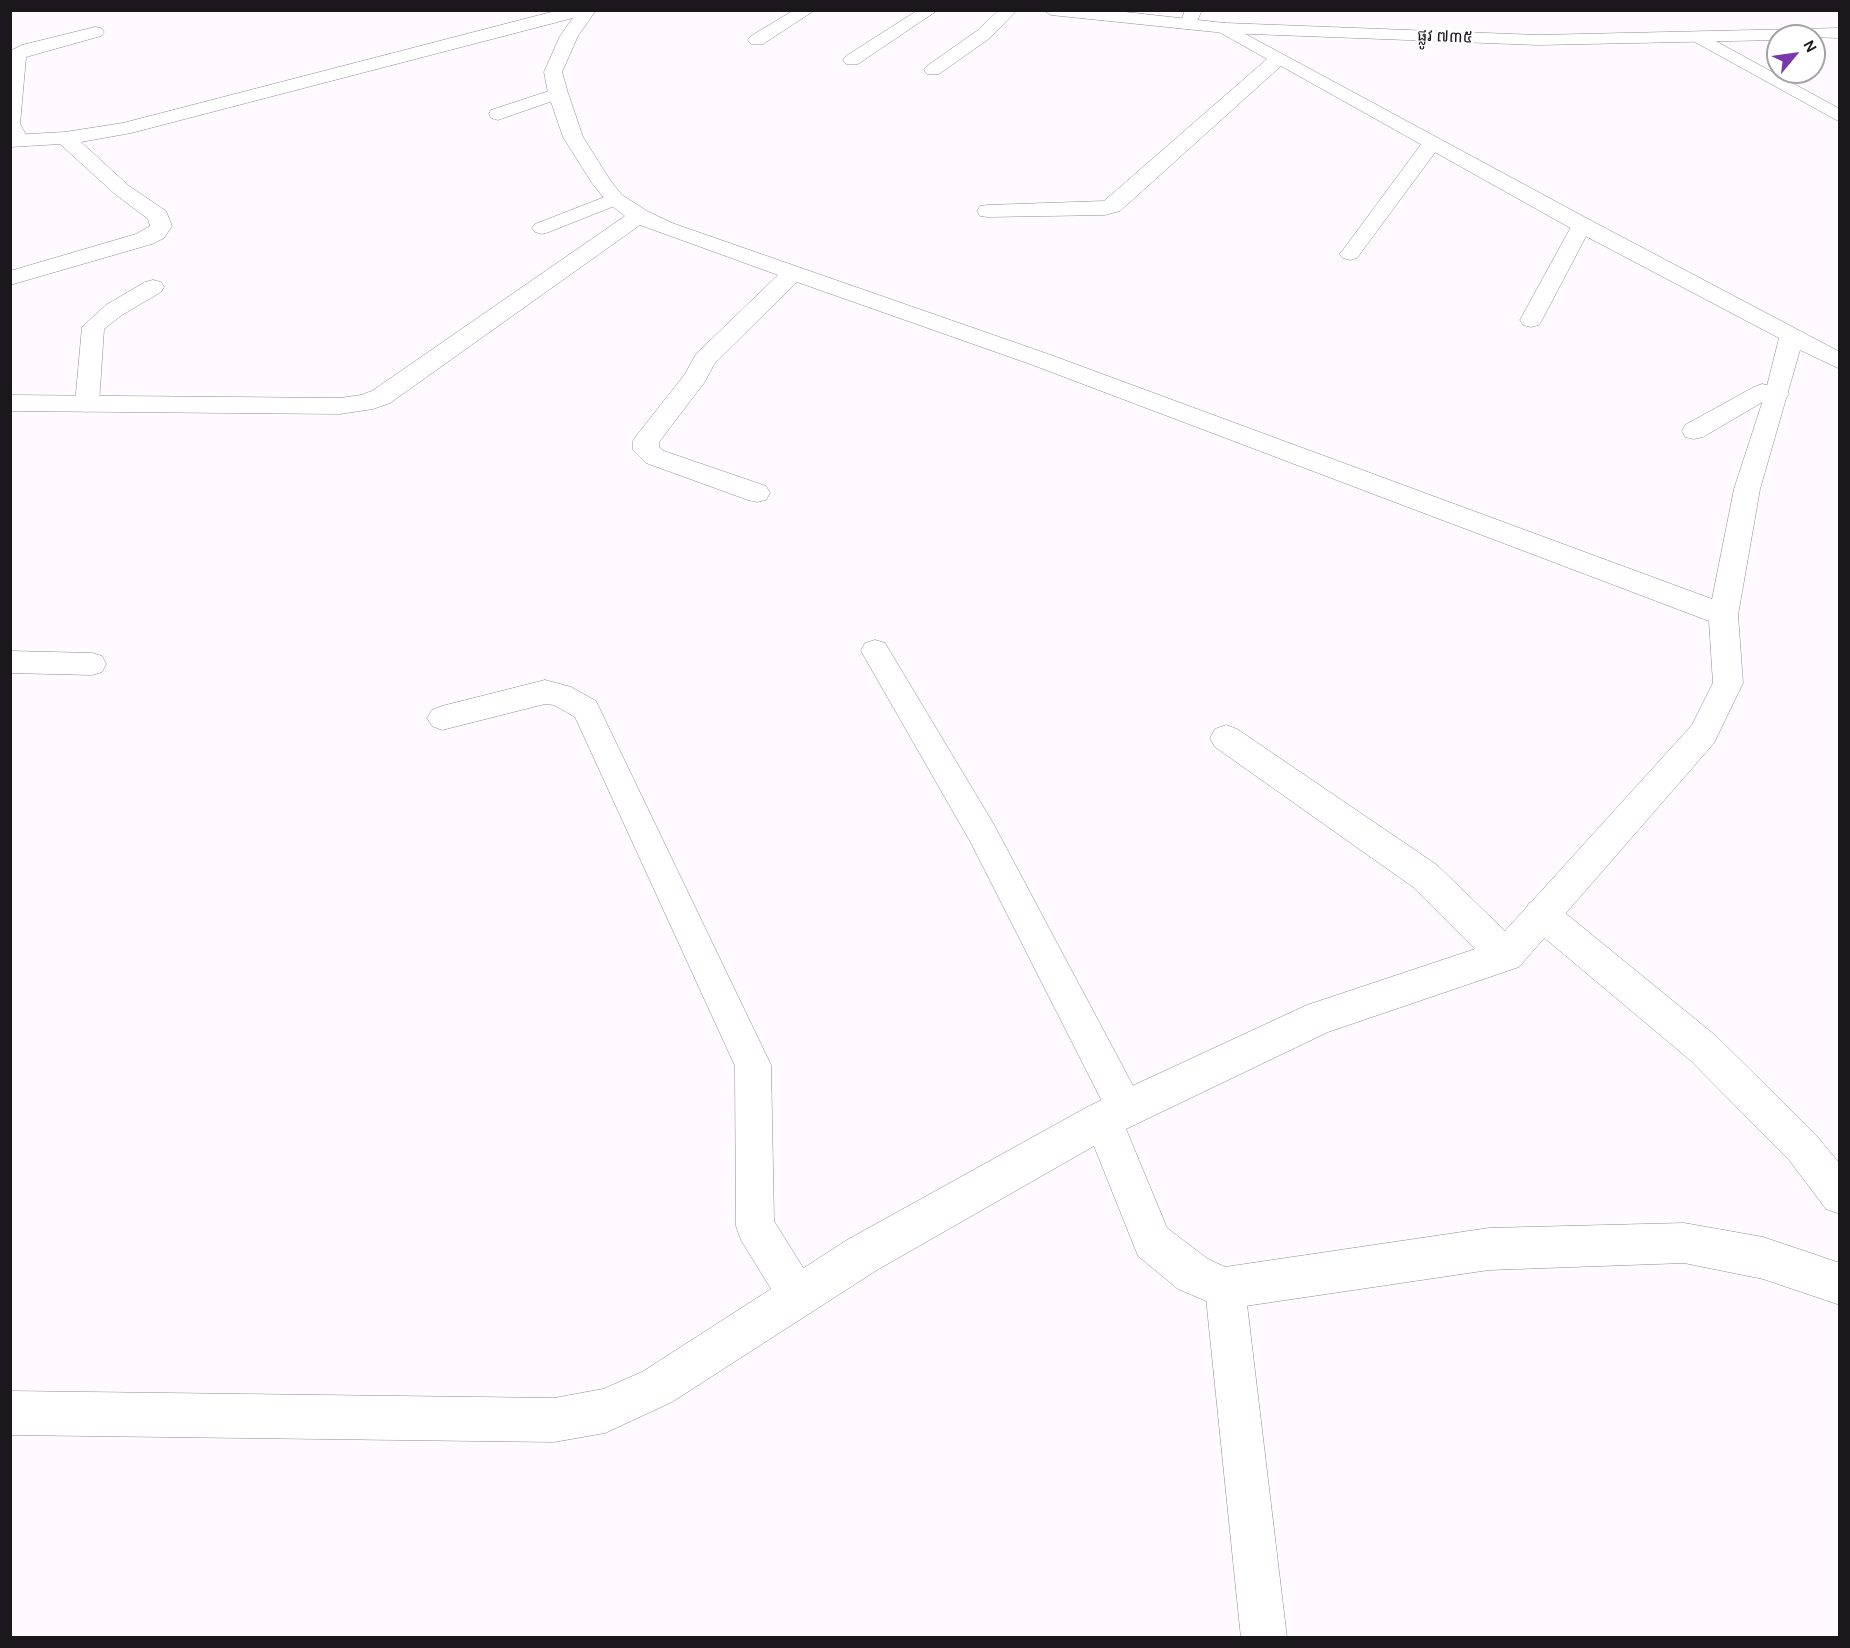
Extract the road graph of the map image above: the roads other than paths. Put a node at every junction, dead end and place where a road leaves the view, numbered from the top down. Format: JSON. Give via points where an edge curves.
{"nodes":[{"id":1,"x":582,"y":10,"type":"edge"},
{"id":2,"x":588,"y":10,"type":"edge"},
{"id":3,"x":807,"y":10,"type":"edge"},
{"id":4,"x":930,"y":10,"type":"edge"},
{"id":5,"x":1009,"y":10,"type":"edge"},
{"id":6,"x":1051,"y":10,"type":"edge"},
{"id":7,"x":1191,"y":17,"type":"edge"},
{"id":8,"x":1225,"y":28,"type":"junction"},
{"id":9,"x":95,"y":32,"type":"dead end"},
{"id":10,"x":1839,"y":33,"type":"edge"},
{"id":11,"x":1700,"y":37,"type":"junction"},
{"id":12,"x":757,"y":40,"type":"dead end"},
{"id":13,"x":1279,"y":58,"type":"junction"},
{"id":14,"x":852,"y":60,"type":"dead end"},
{"id":15,"x":933,"y":70,"type":"dead end"},
{"id":16,"x":558,"y":93,"type":"junction"},
{"id":17,"x":498,"y":114,"type":"dead end"},
{"id":18,"x":1839,"y":117,"type":"edge"},
{"id":19,"x":65,"y":138,"type":"junction"},
{"id":20,"x":15,"y":140,"type":"edge"},
{"id":21,"x":1432,"y":143,"type":"junction"},
{"id":22,"x":615,"y":199,"type":"junction"},
{"id":23,"x":988,"y":212,"type":"dead end"},
{"id":24,"x":639,"y":216,"type":"junction"},
{"id":25,"x":1582,"y":225,"type":"junction"},
{"id":26,"x":542,"y":228,"type":"dead end"},
{"id":27,"x":1350,"y":254,"type":"dead end"},
{"id":28,"x":794,"y":272,"type":"junction"},
{"id":29,"x":10,"y":278,"type":"edge"},
{"id":30,"x":153,"y":287,"type":"dead end"},
{"id":31,"x":1531,"y":320,"type":"dead end"},
{"id":32,"x":1792,"y":334,"type":"junction"},
{"id":33,"x":1839,"y":362,"type":"edge"},
{"id":34,"x":1777,"y":394,"type":"junction"},
{"id":35,"x":10,"y":403,"type":"edge"},
{"id":36,"x":87,"y":404,"type":"junction"},
{"id":37,"x":1694,"y":431,"type":"dead end"},
{"id":38,"x":757,"y":493,"type":"dead end"},
{"id":39,"x":1723,"y":615,"type":"junction"},
{"id":40,"x":875,"y":651,"type":"dead end"},
{"id":41,"x":10,"y":662,"type":"edge"},
{"id":42,"x":92,"y":664,"type":"dead end"},
{"id":43,"x":442,"y":718,"type":"dead end"},
{"id":44,"x":1226,"y":738,"type":"dead end"},
{"id":45,"x":1541,"y":914,"type":"junction"},
{"id":46,"x":1506,"y":955,"type":"junction"},
{"id":47,"x":1114,"y":1115,"type":"junction"},
{"id":48,"x":1839,"y":1195,"type":"edge"},
{"id":49,"x":1839,"y":1284,"type":"edge"},
{"id":50,"x":1225,"y":1288,"type":"junction"},
{"id":51,"x":798,"y":1296,"type":"junction"},
{"id":52,"x":10,"y":1413,"type":"edge"},
{"id":53,"x":1264,"y":1638,"type":"edge"}],
"edges":[{"from":1,"to":19,"type":"street","via":[[124,129]]},
{"from":2,"to":16,"type":"street","via":[[569,36],[553,72]]},
{"from":3,"to":12,"type":"lane"},
{"from":4,"to":14,"type":"lane"},
{"from":5,"to":15,"type":"lane","via":[[984,34]]},
{"from":6,"to":7,"type":"street","name":"ផ្លូវ ៧៣៥"},
{"from":7,"to":8,"type":"street","name":"ផ្លូវ ៧៣៥"},
{"from":8,"to":11,"type":"street","name":"ផ្លូវ ៧៣៥","via":[[1538,40]]},
{"from":8,"to":13,"type":"street"},
{"from":9,"to":20,"type":"lane","via":[[18,54],[11,124]]},
{"from":10,"to":11,"type":"street","name":"ផ្លូវ ៧៣៥"},
{"from":11,"to":18,"type":"lane"},
{"from":13,"to":21,"type":"street"},
{"from":13,"to":23,"type":"street","via":[[1112,206]]},
{"from":16,"to":17,"type":"lane"},
{"from":16,"to":22,"type":"street","via":[[573,137]]},
{"from":19,"to":20,"type":"street"},
{"from":19,"to":29,"type":"street","via":[[122,190],[158,216],[161,226],[144,239]]},
{"from":21,"to":25,"type":"street"},
{"from":21,"to":27,"type":"lane"},
{"from":22,"to":24,"type":"street"},
{"from":22,"to":26,"type":"lane"},
{"from":24,"to":28,"type":"street"},
{"from":24,"to":36,"type":"street","via":[[381,397],[340,406]]},
{"from":25,"to":31,"type":"lane"},
{"from":25,"to":32,"type":"street"},
{"from":28,"to":38,"type":"street","via":[[705,359],[646,441],[645,450],[655,457]]},
{"from":28,"to":39,"type":"street","via":[[1039,359]]},
{"from":30,"to":36,"type":"lane","via":[[93,327]]},
{"from":32,"to":33,"type":"street"},
{"from":32,"to":34,"type":"street"},
{"from":34,"to":37,"type":"lane","via":[[1762,392]]},
{"from":34,"to":39,"type":"street","via":[[1747,489]]},
{"from":35,"to":36,"type":"street"},
{"from":39,"to":45,"type":"street","via":[[1728,683],[1702,734]]},
{"from":40,"to":47,"type":"lane","via":[[982,833]]},
{"from":41,"to":42,"type":"lane"},
{"from":43,"to":51,"type":"lane","via":[[545,692],[561,695],[586,709],[753,1065],[755,1226]]},
{"from":44,"to":46,"type":"street","via":[[1425,876]]},
{"from":45,"to":46,"type":"street"},
{"from":45,"to":48,"type":"lane","via":[[1703,1048],[1802,1147]]},
{"from":46,"to":47,"type":"street","via":[[1320,1017]]},
{"from":47,"to":50,"type":"street","via":[[1152,1242],[1193,1274]]},
{"from":47,"to":51,"type":"street","via":[[862,1255]]},
{"from":49,"to":50,"type":"street","via":[[1763,1258],[1684,1243],[1489,1249]]},
{"from":50,"to":53,"type":"lane"},
{"from":51,"to":52,"type":"street","via":[[657,1387],[605,1412],[554,1420]]}]}
